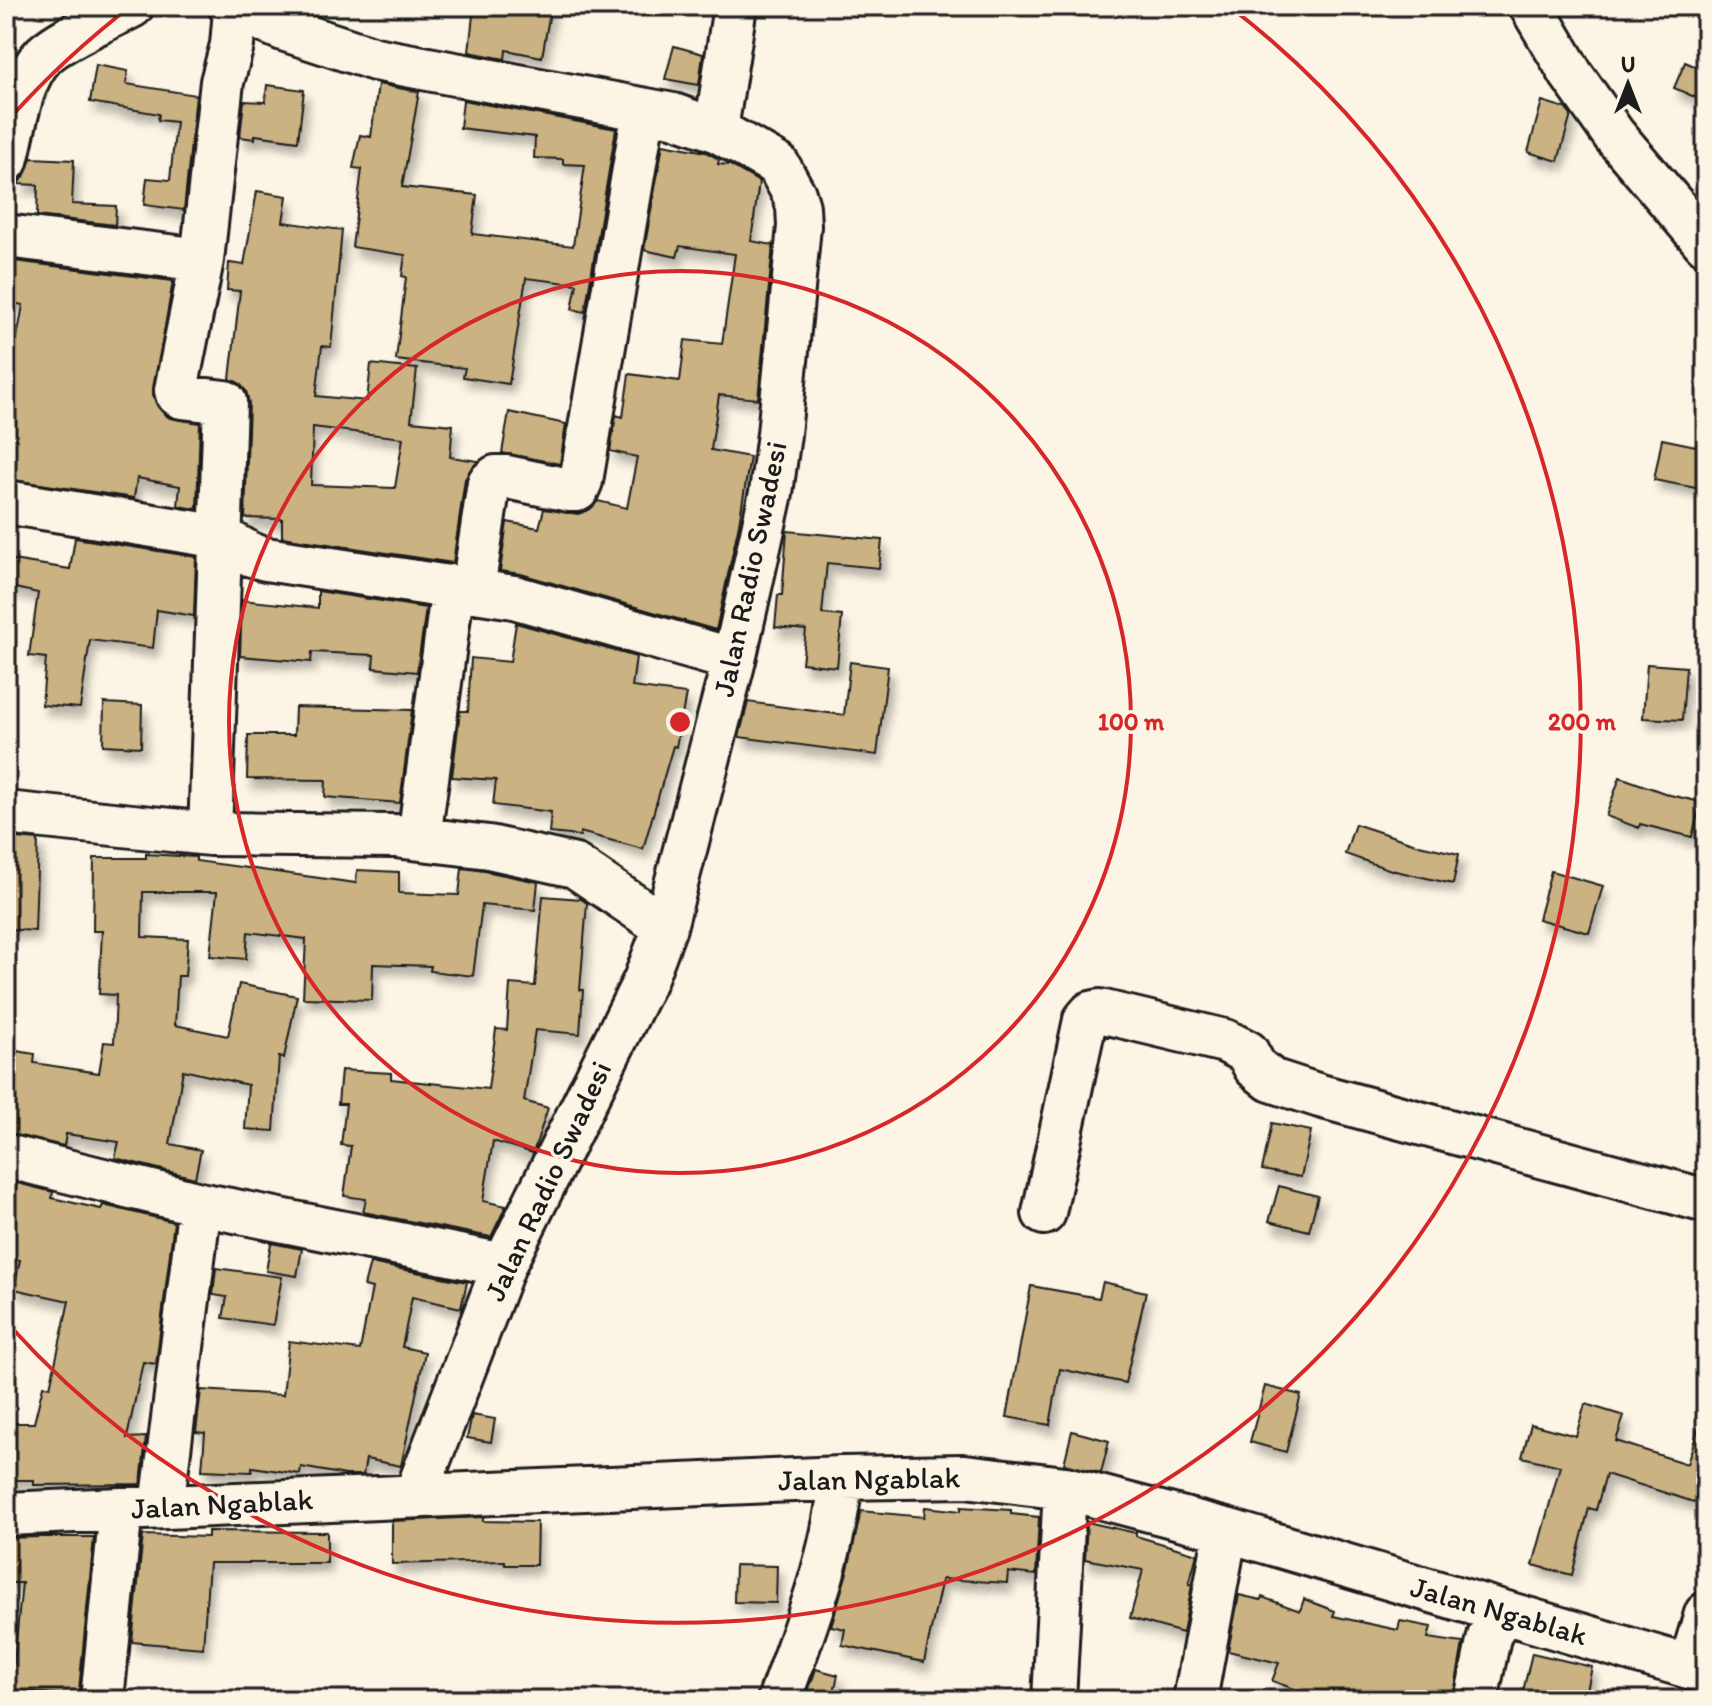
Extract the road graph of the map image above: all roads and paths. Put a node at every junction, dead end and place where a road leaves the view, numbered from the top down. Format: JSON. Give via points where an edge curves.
{"nodes":[{"id":1,"x":132,"y":6,"type":"edge"},
{"id":2,"x":735,"y":6,"type":"edge"},
{"id":3,"x":1531,"y":6,"type":"edge"},
{"id":4,"x":233,"y":8,"type":"edge"},
{"id":5,"x":644,"y":110,"type":"junction"},
{"id":6,"x":716,"y":130,"type":"junction"},
{"id":7,"x":6,"y":161,"type":"edge"},
{"id":8,"x":6,"y":236,"type":"edge"},
{"id":9,"x":1705,"y":240,"type":"edge"},
{"id":10,"x":202,"y":260,"type":"junction"},
{"id":11,"x":6,"y":502,"type":"edge"},
{"id":12,"x":221,"y":537,"type":"junction"},
{"id":13,"x":463,"y":587,"type":"junction"},
{"id":14,"x":734,"y":660,"type":"junction"},
{"id":15,"x":6,"y":813,"type":"edge"},
{"id":16,"x":210,"y":834,"type":"junction"},
{"id":17,"x":419,"y":838,"type":"junction"},
{"id":18,"x":665,"y":927,"type":"junction"},
{"id":19,"x":6,"y":1156,"type":"edge"},
{"id":20,"x":1706,"y":1201,"type":"edge"},
{"id":21,"x":200,"y":1204,"type":"junction"},
{"id":22,"x":1044,"y":1213,"type":"dead end"},
{"id":23,"x":504,"y":1265,"type":"junction"},
{"id":24,"x":841,"y":1478,"type":"junction"},
{"id":25,"x":1065,"y":1488,"type":"junction"},
{"id":26,"x":416,"y":1494,"type":"junction"},
{"id":27,"x":162,"y":1506,"type":"junction"},
{"id":28,"x":121,"y":1509,"type":"junction"},
{"id":29,"x":6,"y":1514,"type":"edge"},
{"id":30,"x":1226,"y":1530,"type":"junction"},
{"id":31,"x":1501,"y":1612,"type":"junction"},
{"id":32,"x":1706,"y":1614,"type":"edge"},
{"id":33,"x":1698,"y":1669,"type":"edge"},
{"id":34,"x":102,"y":1700,"type":"edge"},
{"id":35,"x":779,"y":1700,"type":"edge"},
{"id":36,"x":1054,"y":1700,"type":"edge"},
{"id":37,"x":1195,"y":1700,"type":"edge"},
{"id":38,"x":1476,"y":1700,"type":"edge"}],
"edges":[{"from":1,"to":7,"type":"street","via":[[44,56],[26,85]]},
{"from":2,"to":6,"type":"street"},
{"from":3,"to":9,"type":"street","via":[[1614,135]]},
{"from":4,"to":5,"type":"street","name":"Jalan Radio Swadesi","via":[[365,57]]},
{"from":4,"to":10,"type":"street"},
{"from":5,"to":6,"type":"street","name":"Jalan Radio Swadesi"},
{"from":5,"to":13,"type":"street","via":[[581,481],[577,490],[507,477],[489,483]]},
{"from":6,"to":14,"type":"street","name":"Jalan Radio Swadesi","via":[[778,165],[798,207],[799,226],[777,451]]},
{"from":8,"to":10,"type":"street"},
{"from":10,"to":12,"type":"street","via":[[177,394],[242,404]]},
{"from":11,"to":12,"type":"street"},
{"from":12,"to":13,"type":"street","via":[[266,559]]},
{"from":12,"to":16,"type":"street"},
{"from":13,"to":14,"type":"street","via":[[549,606]]},
{"from":13,"to":17,"type":"street"},
{"from":14,"to":18,"type":"street","name":"Jalan Radio Swadesi"},
{"from":15,"to":16,"type":"street"},
{"from":16,"to":17,"type":"street"},
{"from":17,"to":18,"type":"street","via":[[575,866]]},
{"from":18,"to":23,"type":"street","name":"Jalan Radio Swadesi","via":[[638,993]]},
{"from":19,"to":21,"type":"street"},
{"from":20,"to":22,"type":"street","via":[[1320,1096],[1271,1080],[1247,1052],[1225,1041],[1100,1011],[1085,1020]]},
{"from":21,"to":23,"type":"street"},
{"from":21,"to":27,"type":"street"},
{"from":23,"to":26,"type":"street","name":"Jalan Radio Swadesi"},
{"from":24,"to":25,"type":"street","name":"Jalan Ngablak","via":[[952,1475]]},
{"from":24,"to":26,"type":"street","name":"Jalan Ngablak"},
{"from":24,"to":35,"type":"street","via":[[826,1564]]},
{"from":25,"to":30,"type":"street","name":"Jalan Ngablak"},
{"from":25,"to":36,"type":"street"},
{"from":26,"to":27,"type":"street","name":"Jalan Ngablak"},
{"from":27,"to":28,"type":"street","name":"Jalan Ngablak"},
{"from":28,"to":29,"type":"street","name":"Jalan Ngablak"},
{"from":28,"to":34,"type":"street"},
{"from":30,"to":31,"type":"street","name":"Jalan Ngablak"},
{"from":30,"to":37,"type":"street"},
{"from":31,"to":33,"type":"street","name":"Jalan Ngablak"},
{"from":31,"to":38,"type":"street","via":[[1489,1637]]},
{"from":32,"to":33,"type":"street"}]}
